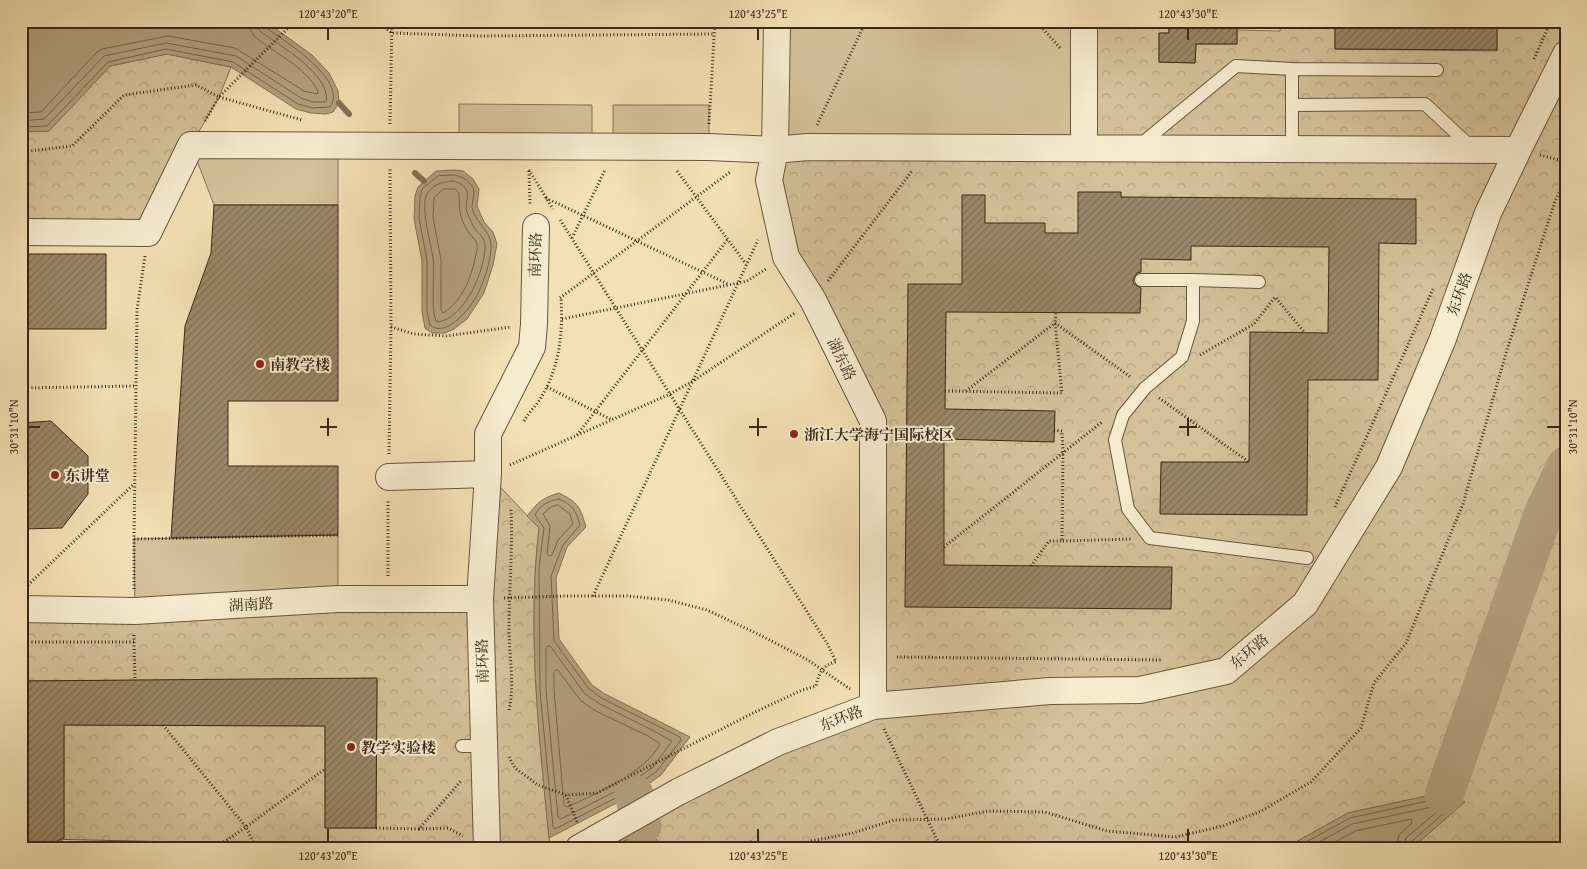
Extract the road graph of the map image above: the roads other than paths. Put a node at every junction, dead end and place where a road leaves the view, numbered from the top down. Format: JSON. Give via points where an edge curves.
{"nodes":[{"id":1,"x":777,"y":21,"type":"edge"},
{"id":2,"x":1084,"y":21,"type":"edge"},
{"id":3,"x":1566,"y":54,"type":"edge"},
{"id":4,"x":1292,"y":70,"type":"junction"},
{"id":5,"x":1437,"y":70,"type":"dead end"},
{"id":6,"x":1292,"y":105,"type":"junction"},
{"id":7,"x":1084,"y":148,"type":"junction"},
{"id":8,"x":1136,"y":148,"type":"junction"},
{"id":9,"x":1292,"y":149,"type":"junction"},
{"id":10,"x":775,"y":150,"type":"junction"},
{"id":11,"x":1474,"y":150,"type":"junction"},
{"id":12,"x":1518,"y":150,"type":"junction"},
{"id":13,"x":536,"y":227,"type":"road end"},
{"id":14,"x":21,"y":232,"type":"edge"},
{"id":15,"x":1141,"y":280,"type":"dead end"},
{"id":16,"x":1193,"y":280,"type":"junction"},
{"id":17,"x":1259,"y":282,"type":"dead end"},
{"id":18,"x":503,"y":470,"type":"junction"},
{"id":19,"x":388,"y":477,"type":"road end"},
{"id":20,"x":1307,"y":558,"type":"dead end"},
{"id":21,"x":480,"y":600,"type":"junction"},
{"id":22,"x":25,"y":601,"type":"edge"},
{"id":23,"x":873,"y":706,"type":"junction"},
{"id":24,"x":476,"y":843,"type":"edge"},
{"id":25,"x":64,"y":846,"type":"dead end"},
{"id":26,"x":157,"y":848,"type":"edge"},
{"id":27,"x":579,"y":848,"type":"edge"}],
"edges":[{"from":1,"to":10,"type":"street","name":"湖东路"},
{"from":2,"to":7,"type":"street"},
{"from":3,"to":12,"type":"street","name":"东环路"},
{"from":4,"to":5,"type":"lane"},
{"from":4,"to":6,"type":"lane"},
{"from":4,"to":8,"type":"lane","via":[[1236,66]]},
{"from":6,"to":9,"type":"lane"},
{"from":6,"to":11,"type":"lane","via":[[1425,104]]},
{"from":7,"to":8,"type":"street"},
{"from":7,"to":10,"type":"street","via":[[807,147]]},
{"from":8,"to":9,"type":"street"},
{"from":9,"to":11,"type":"street"},
{"from":10,"to":14,"type":"street","via":[[709,147],[524,154],[390,144],[190,145],[148,233]]},
{"from":10,"to":23,"type":"street","name":"湖东路","via":[[769,180],[786,257],[813,300],[873,422]]},
{"from":11,"to":12,"type":"street"},
{"from":12,"to":23,"type":"street","name":"东环路","via":[[1488,214],[1442,341],[1389,467],[1305,604],[1226,671],[1140,690],[1050,691]]},
{"from":13,"to":18,"type":"street","name":"南环路","via":[[532,347],[488,434]]},
{"from":15,"to":16,"type":"lane"},
{"from":16,"to":17,"type":"lane"},
{"from":16,"to":20,"type":"lane","via":[[1193,321],[1182,357],[1145,388],[1123,415],[1115,440],[1128,509],[1150,538]]},
{"from":18,"to":19,"type":"street"},
{"from":18,"to":21,"type":"street","name":"南环路"},
{"from":21,"to":22,"type":"street","name":"湖南路","via":[[338,600],[135,610]]},
{"from":21,"to":24,"type":"street","name":"南环路","via":[[484,749]]},
{"from":23,"to":27,"type":"street","name":"东环路","via":[[778,742],[678,792]]},
{"from":25,"to":26,"type":"lane"}]}
